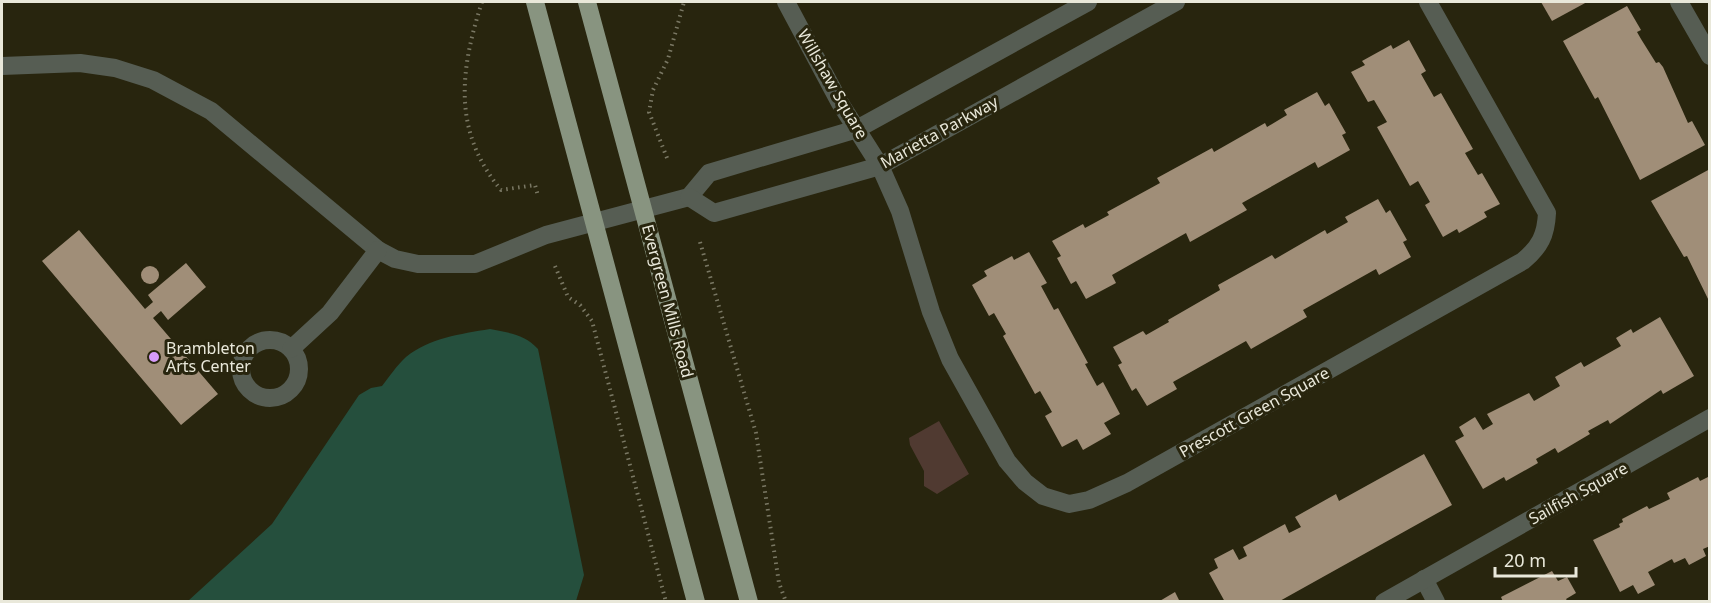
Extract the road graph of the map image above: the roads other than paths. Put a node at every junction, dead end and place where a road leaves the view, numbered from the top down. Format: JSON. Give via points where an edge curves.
{"nodes":[{"id":1,"x":535,"y":2,"type":"edge"},
{"id":2,"x":587,"y":2,"type":"edge"},
{"id":3,"x":786,"y":2,"type":"edge"},
{"id":4,"x":1088,"y":2,"type":"edge"},
{"id":5,"x":1176,"y":2,"type":"edge"},
{"id":6,"x":1428,"y":2,"type":"edge"},
{"id":7,"x":1679,"y":2,"type":"edge"},
{"id":8,"x":1710,"y":56,"type":"edge"},
{"id":9,"x":2,"y":66,"type":"edge"},
{"id":10,"x":857,"y":129,"type":"junction"},
{"id":11,"x":880,"y":165,"type":"junction"},
{"id":12,"x":689,"y":197,"type":"junction"},
{"id":13,"x":644,"y":209,"type":"junction"},
{"id":14,"x":593,"y":223,"type":"junction"},
{"id":15,"x":378,"y":250,"type":"junction"},
{"id":16,"x":291,"y":349,"type":"dead end"},
{"id":17,"x":1710,"y":418,"type":"edge"},
{"id":18,"x":1424,"y":579,"type":"junction"},
{"id":19,"x":696,"y":602,"type":"edge"},
{"id":20,"x":749,"y":602,"type":"edge"},
{"id":21,"x":1384,"y":602,"type":"edge"},
{"id":22,"x":1436,"y":602,"type":"edge"}],
"edges":[{"from":1,"to":14,"type":"main road"},
{"from":2,"to":13,"type":"main road","name":"Evergreen Mills Road"},
{"from":3,"to":10,"type":"street","name":"Willshaw Square"},
{"from":4,"to":10,"type":"street"},
{"from":5,"to":11,"type":"street","name":"Marietta Parkway"},
{"from":6,"to":11,"type":"street","name":"Prescott Green Square","via":[[1547,213],[1541,244],[1523,261],[1127,483],[1089,500],[1069,504],[1043,496],[1008,462],[950,359],[900,211]]},
{"from":7,"to":8,"type":"street"},
{"from":9,"to":15,"type":"street","via":[[81,63],[153,80],[211,111]]},
{"from":10,"to":11,"type":"street","name":"Willshaw Square"},
{"from":10,"to":12,"type":"street","via":[[709,173]]},
{"from":11,"to":12,"type":"street","name":"Marietta Parkway","via":[[714,213]]},
{"from":12,"to":13,"type":"street"},
{"from":13,"to":14,"type":"street"},
{"from":13,"to":20,"type":"main road","name":"Evergreen Mills Road"},
{"from":14,"to":15,"type":"street","via":[[546,235],[475,264],[418,264]]},
{"from":14,"to":19,"type":"main road"},
{"from":15,"to":16,"type":"street","via":[[330,313]]},
{"from":17,"to":18,"type":"street","name":"Sailfish Square"},
{"from":18,"to":21,"type":"street","name":"Sailfish Square"},
{"from":18,"to":22,"type":"street"}]}
